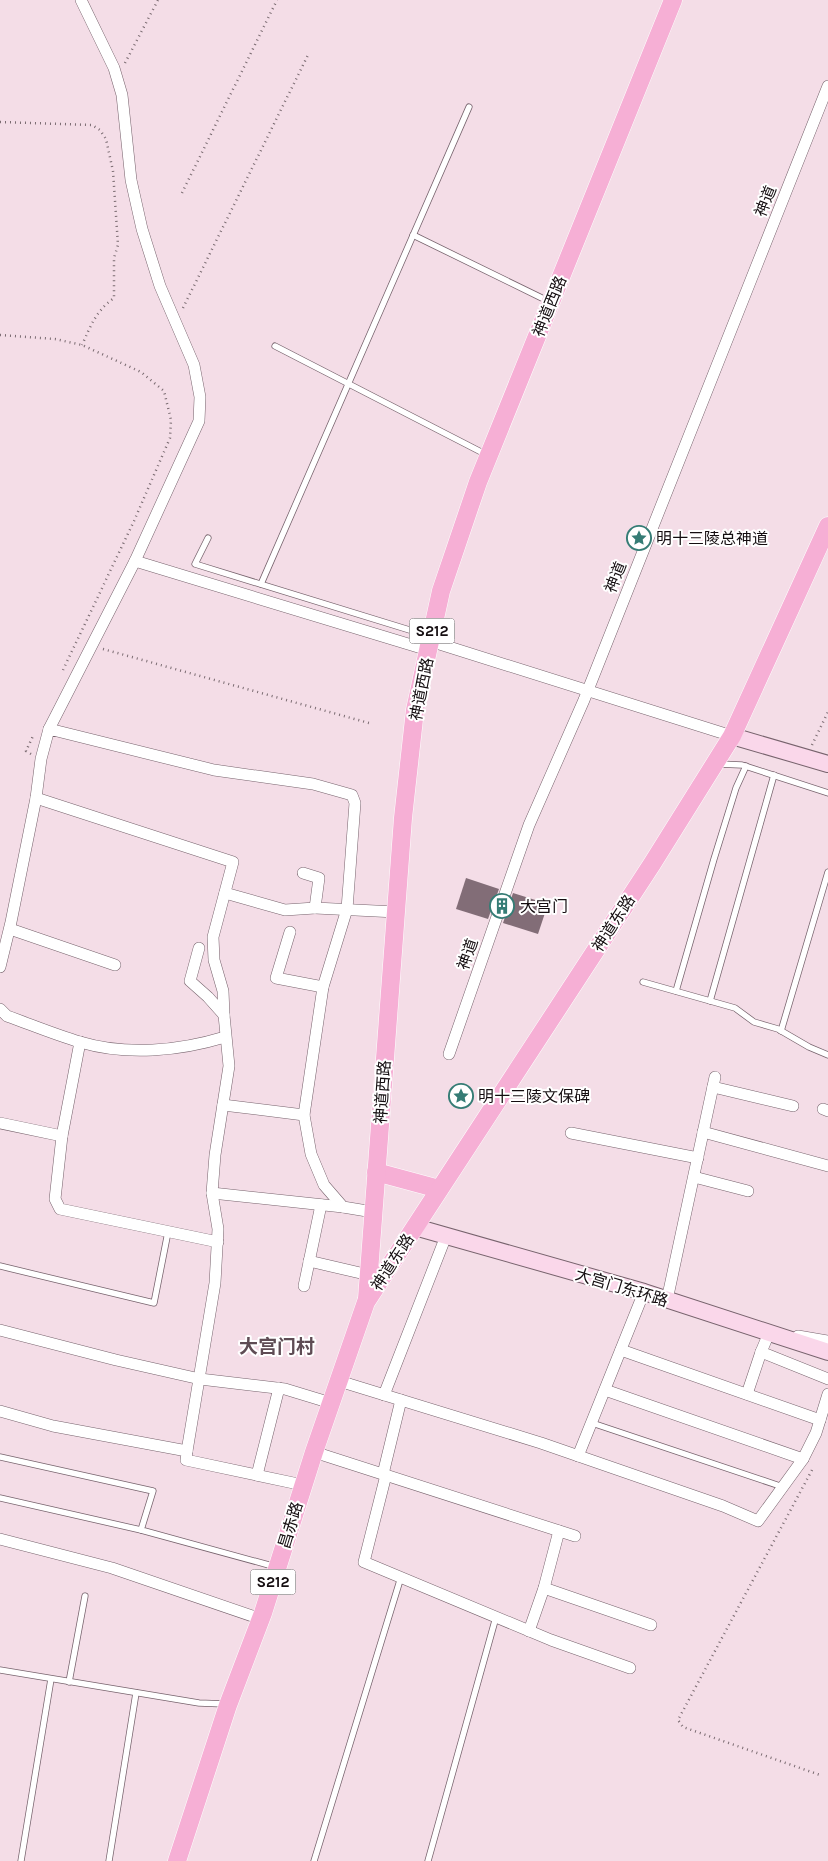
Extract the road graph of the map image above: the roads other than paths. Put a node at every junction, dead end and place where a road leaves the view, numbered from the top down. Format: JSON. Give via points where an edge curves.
{"nodes":[{"id":1,"x":81,"y":0,"type":"edge"},
{"id":2,"x":674,"y":0,"type":"edge"},
{"id":3,"x":828,"y":86,"type":"edge"},
{"id":4,"x":469,"y":106,"type":"dead end"},
{"id":5,"x":413,"y":235,"type":"junction"},
{"id":6,"x":551,"y":303,"type":"junction"},
{"id":7,"x":275,"y":346,"type":"dead end"},
{"id":8,"x":348,"y":384,"type":"junction"},
{"id":9,"x":488,"y":456,"type":"junction"},
{"id":10,"x":828,"y":526,"type":"edge"},
{"id":11,"x":208,"y":538,"type":"dead end"},
{"id":12,"x":135,"y":561,"type":"junction"},
{"id":13,"x":261,"y":584,"type":"junction"},
{"id":14,"x":430,"y":643,"type":"junction"},
{"id":15,"x":588,"y":690,"type":"junction"},
{"id":16,"x":49,"y":730,"type":"junction"},
{"id":17,"x":732,"y":736,"type":"junction"},
{"id":18,"x":714,"y":764,"type":"junction"},
{"id":19,"x":828,"y":764,"type":"edge"},
{"id":20,"x":746,"y":766,"type":"junction"},
{"id":21,"x":774,"y":775,"type":"junction"},
{"id":22,"x":828,"y":793,"type":"edge"},
{"id":23,"x":36,"y":798,"type":"junction"},
{"id":24,"x":303,"y":872,"type":"dead end"},
{"id":25,"x":828,"y":872,"type":"edge"},
{"id":26,"x":225,"y":893,"type":"junction"},
{"id":27,"x":315,"y":908,"type":"junction"},
{"id":28,"x":346,"y":909,"type":"junction"},
{"id":29,"x":396,"y":912,"type":"junction"},
{"id":30,"x":10,"y":929,"type":"junction"},
{"id":31,"x":290,"y":932,"type":"dead end"},
{"id":32,"x":199,"y":948,"type":"dead end"},
{"id":33,"x":115,"y":965,"type":"dead end"},
{"id":34,"x":0,"y":967,"type":"edge"},
{"id":35,"x":643,"y":982,"type":"dead end"},
{"id":36,"x":323,"y":987,"type":"junction"},
{"id":37,"x":676,"y":991,"type":"junction"},
{"id":38,"x":710,"y":1001,"type":"junction"},
{"id":39,"x":0,"y":1009,"type":"edge"},
{"id":40,"x":224,"y":1015,"type":"junction"},
{"id":41,"x":781,"y":1031,"type":"junction"},
{"id":42,"x":225,"y":1037,"type":"junction"},
{"id":43,"x":80,"y":1042,"type":"junction"},
{"id":44,"x":448,"y":1054,"type":"dead end"},
{"id":45,"x":828,"y":1055,"type":"edge"},
{"id":46,"x":223,"y":1105,"type":"junction"},
{"id":47,"x":793,"y":1106,"type":"dead end"},
{"id":48,"x":304,"y":1115,"type":"junction"},
{"id":49,"x":0,"y":1123,"type":"edge"},
{"id":50,"x":572,"y":1132,"type":"dead end"},
{"id":51,"x":703,"y":1132,"type":"junction"},
{"id":52,"x":62,"y":1136,"type":"junction"},
{"id":53,"x":698,"y":1158,"type":"junction"},
{"id":54,"x":828,"y":1166,"type":"edge"},
{"id":55,"x":376,"y":1172,"type":"junction"},
{"id":56,"x":694,"y":1177,"type":"junction"},
{"id":57,"x":439,"y":1189,"type":"junction"},
{"id":58,"x":748,"y":1191,"type":"dead end"},
{"id":59,"x":212,"y":1194,"type":"junction"},
{"id":60,"x":321,"y":1205,"type":"junction"},
{"id":61,"x":343,"y":1207,"type":"junction"},
{"id":62,"x":373,"y":1212,"type":"junction"},
{"id":63,"x":415,"y":1227,"type":"junction"},
{"id":64,"x":168,"y":1232,"type":"junction"},
{"id":65,"x":446,"y":1236,"type":"junction"},
{"id":66,"x":218,"y":1242,"type":"junction"},
{"id":67,"x":309,"y":1261,"type":"junction"},
{"id":68,"x":0,"y":1266,"type":"edge"},
{"id":69,"x":369,"y":1275,"type":"junction"},
{"id":70,"x":304,"y":1286,"type":"dead end"},
{"id":71,"x":644,"y":1292,"type":"junction"},
{"id":72,"x":667,"y":1300,"type":"junction"},
{"id":73,"x":366,"y":1302,"type":"junction"},
{"id":74,"x":0,"y":1330,"type":"edge"},
{"id":75,"x":769,"y":1333,"type":"junction"},
{"id":76,"x":828,"y":1341,"type":"edge"},
{"id":77,"x":621,"y":1350,"type":"junction"},
{"id":78,"x":761,"y":1352,"type":"junction"},
{"id":79,"x":828,"y":1352,"type":"edge"},
{"id":80,"x":200,"y":1379,"type":"junction"},
{"id":81,"x":828,"y":1379,"type":"edge"},
{"id":82,"x":339,"y":1380,"type":"junction"},
{"id":83,"x":279,"y":1388,"type":"junction"},
{"id":84,"x":605,"y":1390,"type":"junction"},
{"id":85,"x":747,"y":1394,"type":"junction"},
{"id":86,"x":828,"y":1394,"type":"edge"},
{"id":87,"x":384,"y":1395,"type":"junction"},
{"id":88,"x":400,"y":1400,"type":"junction"},
{"id":89,"x":331,"y":1403,"type":"junction"},
{"id":90,"x":0,"y":1411,"type":"edge"},
{"id":91,"x":820,"y":1420,"type":"junction"},
{"id":92,"x":592,"y":1423,"type":"junction"},
{"id":93,"x":188,"y":1451,"type":"junction"},
{"id":94,"x":314,"y":1452,"type":"junction"},
{"id":95,"x":578,"y":1456,"type":"junction"},
{"id":96,"x":0,"y":1457,"type":"edge"},
{"id":97,"x":803,"y":1459,"type":"junction"},
{"id":98,"x":385,"y":1474,"type":"junction"},
{"id":99,"x":257,"y":1475,"type":"junction"},
{"id":100,"x":303,"y":1485,"type":"junction"},
{"id":101,"x":783,"y":1487,"type":"junction"},
{"id":102,"x":0,"y":1498,"type":"edge"},
{"id":103,"x":141,"y":1530,"type":"junction"},
{"id":104,"x":559,"y":1530,"type":"junction"},
{"id":105,"x":575,"y":1536,"type":"dead end"},
{"id":106,"x":0,"y":1539,"type":"edge"},
{"id":107,"x":277,"y":1568,"type":"junction"},
{"id":108,"x":401,"y":1577,"type":"junction"},
{"id":109,"x":544,"y":1588,"type":"junction"},
{"id":110,"x":85,"y":1596,"type":"dead end"},
{"id":111,"x":496,"y":1617,"type":"junction"},
{"id":112,"x":261,"y":1619,"type":"junction"},
{"id":113,"x":651,"y":1625,"type":"dead end"},
{"id":114,"x":529,"y":1631,"type":"junction"},
{"id":115,"x":630,"y":1668,"type":"dead end"},
{"id":116,"x":0,"y":1670,"type":"edge"},
{"id":117,"x":51,"y":1679,"type":"junction"},
{"id":118,"x":69,"y":1682,"type":"junction"},
{"id":119,"x":136,"y":1693,"type":"junction"},
{"id":120,"x":228,"y":1704,"type":"junction"},
{"id":121,"x":22,"y":1861,"type":"edge"},
{"id":122,"x":109,"y":1861,"type":"edge"},
{"id":123,"x":177,"y":1861,"type":"edge"},
{"id":124,"x":314,"y":1861,"type":"edge"},
{"id":125,"x":428,"y":1861,"type":"edge"}],
"edges":[{"from":1,"to":12,"type":"street","via":[[122,95],[131,180],[142,229],[160,286],[194,365],[200,397],[199,421]]},
{"from":2,"to":6,"type":"main road","name":"神道西路","number":"S212"},
{"from":3,"to":15,"type":"street","name":"神道"},
{"from":4,"to":5,"type":"lane"},
{"from":5,"to":6,"type":"lane"},
{"from":5,"to":8,"type":"lane"},
{"from":6,"to":9,"type":"main road","name":"神道西路","number":"S212"},
{"from":7,"to":8,"type":"lane"},
{"from":8,"to":9,"type":"lane"},
{"from":8,"to":13,"type":"lane"},
{"from":9,"to":14,"type":"main road","name":"神道西路","number":"S212","via":[[441,591]]},
{"from":10,"to":17,"type":"main road","name":"神道东路","number":"S212"},
{"from":11,"to":13,"type":"lane","via":[[195,564]]},
{"from":12,"to":14,"type":"street"},
{"from":12,"to":16,"type":"street"},
{"from":13,"to":14,"type":"lane"},
{"from":14,"to":15,"type":"street"},
{"from":14,"to":29,"type":"main road","name":"神道西路","number":"S212","via":[[415,710]]},
{"from":15,"to":17,"type":"street"},
{"from":15,"to":44,"type":"street","name":"神道","via":[[529,825]]},
{"from":16,"to":23,"type":"street"},
{"from":16,"to":28,"type":"street","via":[[214,770],[313,784],[352,795],[355,803]]},
{"from":17,"to":18,"type":"main road","name":"神道东路","number":"S212"},
{"from":17,"to":19,"type":"street"},
{"from":18,"to":20,"type":"lane"},
{"from":18,"to":57,"type":"main road","name":"神道东路","number":"S212"},
{"from":20,"to":21,"type":"lane"},
{"from":20,"to":37,"type":"lane","via":[[736,788]]},
{"from":21,"to":22,"type":"lane"},
{"from":21,"to":38,"type":"lane"},
{"from":23,"to":26,"type":"street","via":[[234,862]]},
{"from":23,"to":30,"type":"street"},
{"from":24,"to":27,"type":"street","via":[[319,878]]},
{"from":25,"to":41,"type":"lane"},
{"from":26,"to":27,"type":"street","via":[[284,910]]},
{"from":26,"to":40,"type":"street","via":[[213,937]]},
{"from":27,"to":28,"type":"street"},
{"from":28,"to":29,"type":"street"},
{"from":28,"to":36,"type":"street"},
{"from":29,"to":55,"type":"main road","name":"神道西路","number":"S212"},
{"from":30,"to":33,"type":"street"},
{"from":30,"to":34,"type":"street"},
{"from":31,"to":36,"type":"street","via":[[276,978]]},
{"from":32,"to":40,"type":"street","via":[[190,981]]},
{"from":35,"to":37,"type":"lane"},
{"from":36,"to":48,"type":"street"},
{"from":37,"to":38,"type":"lane"},
{"from":38,"to":41,"type":"lane","via":[[735,1008],[754,1022]]},
{"from":39,"to":43,"type":"street","via":[[8,1016]]},
{"from":40,"to":42,"type":"street"},
{"from":41,"to":45,"type":"lane"},
{"from":42,"to":43,"type":"street","via":[[162,1050],[122,1050]]},
{"from":42,"to":46,"type":"street","via":[[229,1066]]},
{"from":43,"to":52,"type":"street"},
{"from":46,"to":48,"type":"street"},
{"from":46,"to":59,"type":"street"},
{"from":47,"to":51,"type":"street","via":[[714,1082]]},
{"from":48,"to":61,"type":"street","via":[[311,1154],[324,1185]]},
{"from":49,"to":52,"type":"street"},
{"from":50,"to":53,"type":"street"},
{"from":51,"to":53,"type":"street"},
{"from":51,"to":54,"type":"street"},
{"from":52,"to":64,"type":"street","via":[[55,1199],[60,1209]]},
{"from":53,"to":56,"type":"street"},
{"from":55,"to":57,"type":"main road","via":[[408,1176]]},
{"from":55,"to":62,"type":"main road","name":"神道西路","number":"S212"},
{"from":56,"to":58,"type":"street"},
{"from":56,"to":72,"type":"street"},
{"from":57,"to":63,"type":"main road","name":"神道东路","number":"S212"},
{"from":59,"to":60,"type":"street"},
{"from":59,"to":66,"type":"street"},
{"from":60,"to":61,"type":"street"},
{"from":60,"to":67,"type":"street"},
{"from":61,"to":62,"type":"street"},
{"from":62,"to":69,"type":"main road","name":"神道西路","number":"S212"},
{"from":63,"to":65,"type":"street","name":"大宫门东环路"},
{"from":63,"to":73,"type":"main road","name":"神道东路","number":"S212"},
{"from":64,"to":66,"type":"street"},
{"from":64,"to":68,"type":"lane","via":[[154,1303]]},
{"from":65,"to":71,"type":"street","name":"大宫门东环路"},
{"from":65,"to":87,"type":"street"},
{"from":66,"to":80,"type":"street"},
{"from":67,"to":69,"type":"street"},
{"from":67,"to":70,"type":"street"},
{"from":69,"to":73,"type":"main road","name":"神道西路","number":"S212"},
{"from":71,"to":72,"type":"street","name":"大宫门东环路"},
{"from":71,"to":77,"type":"street"},
{"from":72,"to":75,"type":"street","name":"大宫门东环路"},
{"from":73,"to":82,"type":"main road","name":"昌赤路","number":"S212"},
{"from":74,"to":80,"type":"street"},
{"from":75,"to":76,"type":"street"},
{"from":75,"to":78,"type":"street"},
{"from":75,"to":79,"type":"street","name":"大宫门东环路"},
{"from":77,"to":84,"type":"street"},
{"from":77,"to":85,"type":"street"},
{"from":78,"to":81,"type":"street"},
{"from":78,"to":85,"type":"street"},
{"from":80,"to":83,"type":"street"},
{"from":80,"to":93,"type":"street"},
{"from":82,"to":87,"type":"street"},
{"from":82,"to":89,"type":"main road","name":"昌赤路","number":"S212"},
{"from":83,"to":89,"type":"street"},
{"from":83,"to":99,"type":"street"},
{"from":84,"to":92,"type":"street"},
{"from":84,"to":97,"type":"street"},
{"from":85,"to":91,"type":"street"},
{"from":86,"to":91,"type":"street"},
{"from":87,"to":88,"type":"street"},
{"from":88,"to":95,"type":"street"},
{"from":88,"to":98,"type":"street"},
{"from":89,"to":94,"type":"main road","name":"昌赤路","number":"S212"},
{"from":90,"to":93,"type":"street","via":[[53,1426]]},
{"from":91,"to":97,"type":"street"},
{"from":92,"to":95,"type":"street"},
{"from":92,"to":101,"type":"lane"},
{"from":93,"to":99,"type":"street","via":[[186,1460]]},
{"from":94,"to":98,"type":"street"},
{"from":94,"to":100,"type":"main road","name":"昌赤路","number":"S212"},
{"from":95,"to":101,"type":"street","via":[[723,1506],[758,1522]]},
{"from":96,"to":103,"type":"lane","via":[[153,1491]]},
{"from":97,"to":101,"type":"street"},
{"from":98,"to":104,"type":"street"},
{"from":98,"to":108,"type":"street","via":[[364,1562]]},
{"from":99,"to":100,"type":"street"},
{"from":100,"to":107,"type":"main road","name":"昌赤路","number":"S212"},
{"from":102,"to":103,"type":"lane"},
{"from":103,"to":107,"type":"lane"},
{"from":104,"to":105,"type":"street"},
{"from":104,"to":109,"type":"street"},
{"from":106,"to":112,"type":"street","via":[[112,1568]]},
{"from":107,"to":112,"type":"main road","name":"昌赤路","number":"S212"},
{"from":108,"to":111,"type":"street"},
{"from":108,"to":124,"type":"lane"},
{"from":109,"to":113,"type":"street"},
{"from":109,"to":114,"type":"street"},
{"from":110,"to":118,"type":"lane"},
{"from":111,"to":114,"type":"street"},
{"from":111,"to":125,"type":"lane"},
{"from":112,"to":120,"type":"main road","name":"昌赤路","number":"S212"},
{"from":114,"to":115,"type":"street"},
{"from":116,"to":117,"type":"lane"},
{"from":117,"to":118,"type":"lane"},
{"from":117,"to":121,"type":"lane"},
{"from":118,"to":119,"type":"lane"},
{"from":119,"to":120,"type":"lane"},
{"from":119,"to":122,"type":"lane"},
{"from":120,"to":123,"type":"main road","name":"昌赤路","number":"S212"}]}
